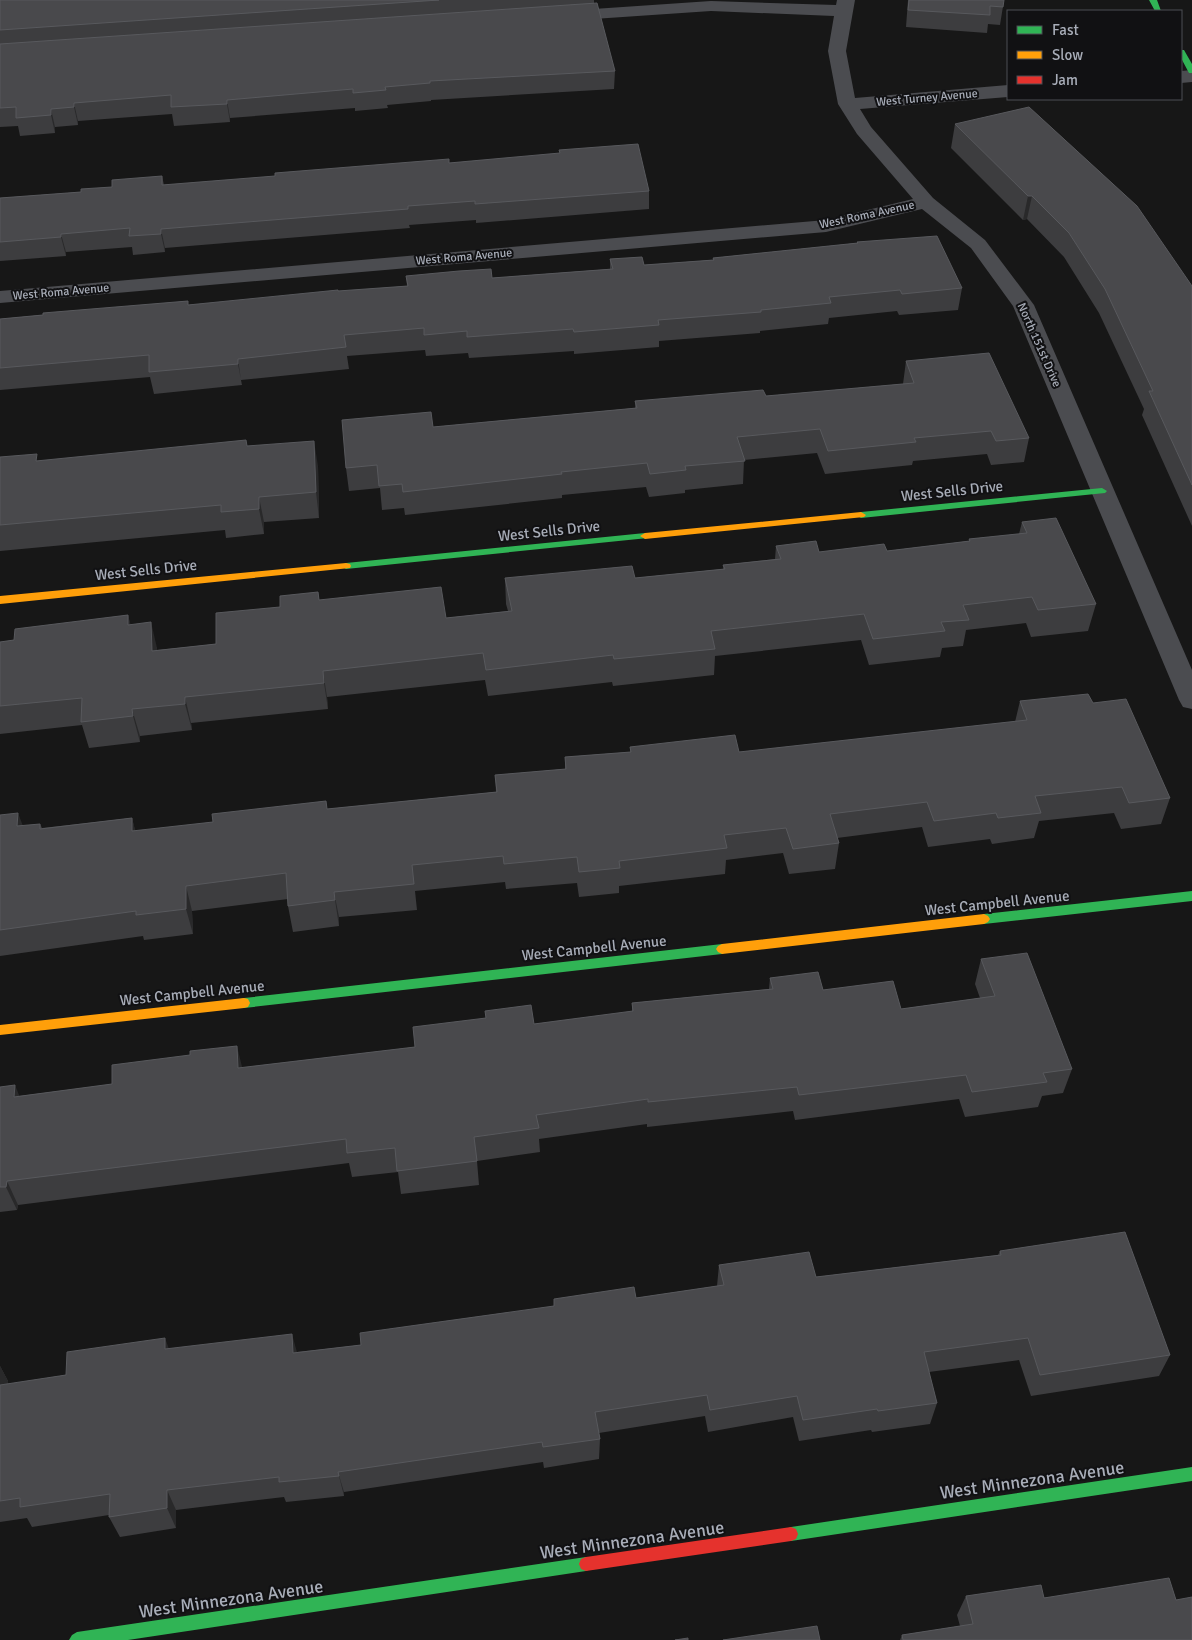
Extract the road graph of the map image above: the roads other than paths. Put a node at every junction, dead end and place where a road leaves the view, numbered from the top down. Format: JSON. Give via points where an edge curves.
{"nodes":[{"id":1,"x":845,"y":6,"type":"edge"},
{"id":2,"x":544,"y":18,"type":"edge"},
{"id":3,"x":1182,"y":54,"type":"edge"},
{"id":4,"x":1192,"y":71,"type":"edge"},
{"id":5,"x":1007,"y":91,"type":"edge"},
{"id":6,"x":847,"y":104,"type":"junction"},
{"id":7,"x":926,"y":202,"type":"junction"},
{"id":8,"x":0,"y":297,"type":"edge"},
{"id":9,"x":1102,"y":491,"type":"junction"},
{"id":10,"x":0,"y":600,"type":"edge"},
{"id":11,"x":1192,"y":700,"type":"edge"},
{"id":12,"x":1192,"y":896,"type":"edge"},
{"id":13,"x":0,"y":1030,"type":"edge"},
{"id":14,"x":1192,"y":1474,"type":"edge"},
{"id":15,"x":77,"y":1640,"type":"edge"}],
"edges":[{"from":1,"to":2,"type":"street","via":[[712,6]]},
{"from":1,"to":6,"type":"street","name":"North 151st Drive","via":[[837,51]]},
{"from":3,"to":4,"type":"street"},
{"from":5,"to":6,"type":"street","name":"West Turney Avenue"},
{"from":6,"to":7,"type":"street","name":"North 151st Drive","via":[[864,130]]},
{"from":7,"to":8,"type":"street","name":"West Roma Avenue","via":[[826,226]]},
{"from":7,"to":9,"type":"street","name":"North 151st Drive","via":[[978,244],[1023,305]]},
{"from":9,"to":10,"type":"street","name":"West Sells Drive"},
{"from":9,"to":11,"type":"street","name":"North 151st Drive"},
{"from":12,"to":13,"type":"street","name":"West Campbell Avenue"},
{"from":14,"to":15,"type":"street","name":"West Minnezona Avenue"}]}
